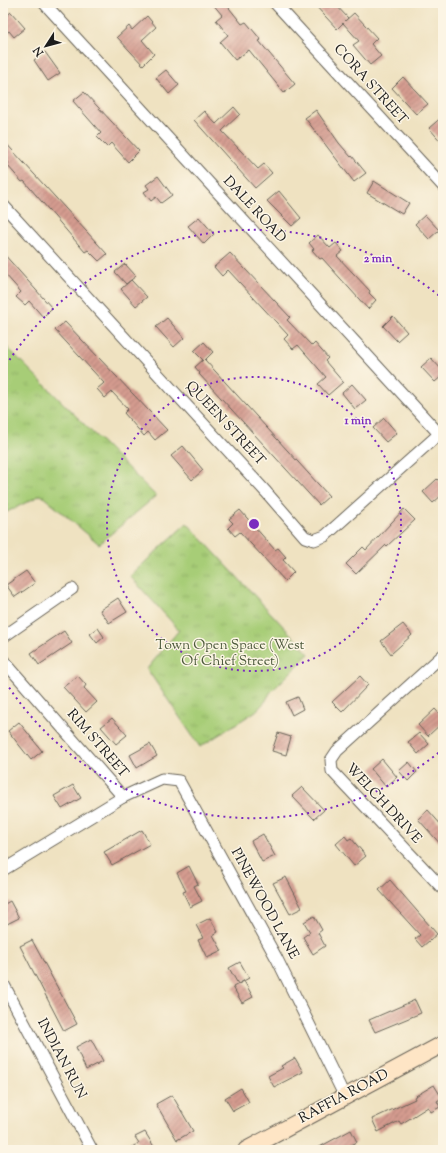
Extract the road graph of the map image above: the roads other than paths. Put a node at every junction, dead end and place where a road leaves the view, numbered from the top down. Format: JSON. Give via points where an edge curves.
{"nodes":[{"id":1,"x":44,"y":3,"type":"edge"},
{"id":2,"x":275,"y":3,"type":"edge"},
{"id":3,"x":443,"y":186,"type":"edge"},
{"id":4,"x":3,"y":205,"type":"edge"},
{"id":5,"x":441,"y":436,"type":"edge"},
{"id":6,"x":72,"y":589,"type":"dead end"},
{"id":7,"x":3,"y":637,"type":"edge"},
{"id":8,"x":443,"y":655,"type":"edge"},
{"id":9,"x":3,"y":660,"type":"edge"},
{"id":10,"x":123,"y":797,"type":"junction"},
{"id":11,"x":3,"y":870,"type":"edge"},
{"id":12,"x":442,"y":887,"type":"edge"},
{"id":13,"x":3,"y":983,"type":"edge"},
{"id":14,"x":443,"y":1044,"type":"edge"},
{"id":15,"x":345,"y":1097,"type":"junction"},
{"id":16,"x":92,"y":1150,"type":"edge"},
{"id":17,"x":246,"y":1150,"type":"edge"}],
"edges":[{"from":1,"to":5,"type":"street","name":"DALE ROAD"},
{"from":2,"to":3,"type":"street","name":"CORA STREET"},
{"from":4,"to":5,"type":"street","name":"QUEEN STREET","via":[[305,537],[314,540],[325,536]]},
{"from":6,"to":7,"type":"street"},
{"from":8,"to":12,"type":"street","name":"WELCH DRIVE","via":[[337,751],[332,760],[332,770]]},
{"from":9,"to":10,"type":"street","name":"RIM STREET"},
{"from":10,"to":11,"type":"street","name":"RIM STREET"},
{"from":10,"to":15,"type":"street","name":"PINEWOOD LANE","via":[[162,779],[179,781],[277,959]]},
{"from":13,"to":16,"type":"street","name":"INDIAN RUN"},
{"from":14,"to":15,"type":"main road","name":"RAFFIA ROAD"},
{"from":15,"to":17,"type":"main road","name":"RAFFIA ROAD"}]}
